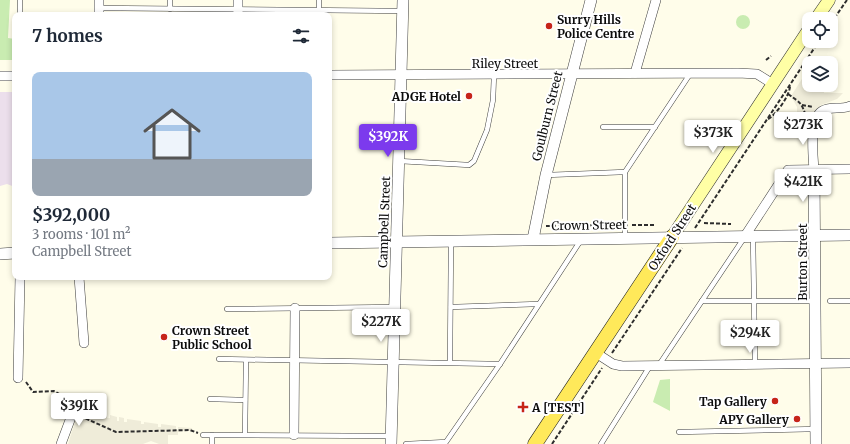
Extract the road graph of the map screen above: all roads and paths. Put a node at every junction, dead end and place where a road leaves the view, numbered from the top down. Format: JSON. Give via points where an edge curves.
{"nodes":[{"id":1,"x":20,"y":0,"type":"edge"},
{"id":2,"x":170,"y":0,"type":"edge"},
{"id":3,"x":238,"y":0,"type":"edge"},
{"id":4,"x":319,"y":0,"type":"edge"},
{"id":5,"x":591,"y":0,"type":"edge"},
{"id":6,"x":656,"y":0,"type":"edge"},
{"id":7,"x":829,"y":0,"type":"edge"},
{"id":8,"x":846,"y":0,"type":"edge"},
{"id":9,"x":403,"y":6,"type":"edge"},
{"id":10,"x":99,"y":8,"type":"edge"},
{"id":11,"x":170,"y":9,"type":"junction"},
{"id":12,"x":319,"y":10,"type":"junction"},
{"id":13,"x":20,"y":12,"type":"edge"},
{"id":14,"x":238,"y":12,"type":"edge"},
{"id":15,"x":821,"y":12,"type":"edge"},
{"id":16,"x":838,"y":12,"type":"edge"},
{"id":17,"x":802,"y":40,"type":"edge"},
{"id":18,"x":814,"y":48,"type":"edge"},
{"id":19,"x":771,"y":56,"type":"dead end"},
{"id":20,"x":766,"y":60,"type":"dead end"},
{"id":21,"x":691,"y":72,"type":"junction"},
{"id":22,"x":635,"y":73,"type":"junction"},
{"id":23,"x":571,"y":74,"type":"junction"},
{"id":24,"x":332,"y":75,"type":"edge"},
{"id":25,"x":402,"y":75,"type":"junction"},
{"id":26,"x":494,"y":75,"type":"junction"},
{"id":27,"x":0,"y":76,"type":"edge"},
{"id":28,"x":12,"y":76,"type":"edge"},
{"id":29,"x":773,"y":84,"type":"junction"},
{"id":30,"x":790,"y":84,"type":"junction"},
{"id":31,"x":788,"y":94,"type":"junction"},
{"id":32,"x":802,"y":105,"type":"dead end"},
{"id":33,"x":850,"y":106,"type":"edge"},
{"id":34,"x":767,"y":119,"type":"junction"},
{"id":35,"x":603,"y":127,"type":"dead end"},
{"id":36,"x":655,"y":127,"type":"junction"},
{"id":37,"x":399,"y":160,"type":"junction"},
{"id":38,"x":850,"y":169,"type":"edge"},
{"id":39,"x":814,"y":170,"type":"junction"},
{"id":40,"x":625,"y":172,"type":"junction"},
{"id":41,"x":546,"y":175,"type":"junction"},
{"id":42,"x":702,"y":217,"type":"dead end"},
{"id":43,"x":704,"y":223,"type":"dead end"},
{"id":44,"x":731,"y":224,"type":"dead end"},
{"id":45,"x":625,"y":225,"type":"junction"},
{"id":46,"x":656,"y":225,"type":"dead end"},
{"id":47,"x":545,"y":226,"type":"dead end"},
{"id":48,"x":850,"y":235,"type":"edge"},
{"id":49,"x":749,"y":236,"type":"junction"},
{"id":50,"x":815,"y":236,"type":"junction"},
{"id":51,"x":672,"y":237,"type":"junction"},
{"id":52,"x":582,"y":238,"type":"junction"},
{"id":53,"x":625,"y":238,"type":"junction"},
{"id":54,"x":533,"y":239,"type":"junction"},
{"id":55,"x":396,"y":241,"type":"junction"},
{"id":56,"x":451,"y":241,"type":"junction"},
{"id":57,"x":332,"y":243,"type":"edge"},
{"id":58,"x":12,"y":253,"type":"edge"},
{"id":59,"x":0,"y":254,"type":"edge"},
{"id":60,"x":674,"y":261,"type":"dead end"},
{"id":61,"x":20,"y":280,"type":"edge"},
{"id":62,"x":79,"y":280,"type":"edge"},
{"id":63,"x":702,"y":301,"type":"junction"},
{"id":64,"x":754,"y":301,"type":"junction"},
{"id":65,"x":815,"y":301,"type":"junction"},
{"id":66,"x":830,"y":301,"type":"dead end"},
{"id":67,"x":850,"y":301,"type":"edge"},
{"id":68,"x":538,"y":304,"type":"junction"},
{"id":69,"x":451,"y":306,"type":"junction"},
{"id":70,"x":394,"y":307,"type":"junction"},
{"id":71,"x":295,"y":308,"type":"junction"},
{"id":72,"x":227,"y":309,"type":"dead end"},
{"id":73,"x":621,"y":340,"type":"dead end"},
{"id":74,"x":84,"y":343,"type":"dead end"},
{"id":75,"x":596,"y":353,"type":"junction"},
{"id":76,"x":219,"y":359,"type":"dead end"},
{"id":77,"x":246,"y":360,"type":"junction"},
{"id":78,"x":294,"y":360,"type":"junction"},
{"id":79,"x":392,"y":362,"type":"junction"},
{"id":80,"x":450,"y":362,"type":"junction"},
{"id":81,"x":500,"y":364,"type":"junction"},
{"id":82,"x":755,"y":364,"type":"junction"},
{"id":83,"x":816,"y":364,"type":"junction"},
{"id":84,"x":850,"y":364,"type":"edge"},
{"id":85,"x":654,"y":366,"type":"junction"},
{"id":86,"x":18,"y":378,"type":"joint"},
{"id":87,"x":593,"y":381,"type":"dead end"},
{"id":88,"x":210,"y":399,"type":"dead end"},
{"id":89,"x":245,"y":400,"type":"junction"},
{"id":90,"x":75,"y":408,"type":"junction"},
{"id":91,"x":816,"y":429,"type":"junction"},
{"id":92,"x":192,"y":430,"type":"dead end"},
{"id":93,"x":679,"y":432,"type":"dead end"},
{"id":94,"x":245,"y":434,"type":"junction"},
{"id":95,"x":203,"y":435,"type":"dead end"},
{"id":96,"x":212,"y":435,"type":"junction"},
{"id":97,"x":294,"y":435,"type":"junction"},
{"id":98,"x":392,"y":442,"type":"edge"},
{"id":99,"x":61,"y":444,"type":"edge"},
{"id":100,"x":212,"y":444,"type":"edge"},
{"id":101,"x":406,"y":444,"type":"edge"},
{"id":102,"x":535,"y":444,"type":"edge"},
{"id":103,"x":552,"y":444,"type":"edge"},
{"id":104,"x":601,"y":444,"type":"edge"},
{"id":105,"x":816,"y":444,"type":"edge"}],
"edges":[{"from":1,"to":13,"type":"lane"},
{"from":2,"to":11,"type":"lane"},
{"from":3,"to":14,"type":"street"},
{"from":4,"to":12,"type":"lane"},
{"from":5,"to":23,"type":"street","name":"Goulburn Street"},
{"from":6,"to":22,"type":"street"},
{"from":7,"to":15,"type":"main road"},
{"from":8,"to":16,"type":"path"},
{"from":9,"to":12,"type":"lane"},
{"from":9,"to":25,"type":"street","name":"Campbell Street"},
{"from":10,"to":11,"type":"lane"},
{"from":11,"to":14,"type":"lane"},
{"from":12,"to":14,"type":"lane"},
{"from":17,"to":29,"type":"main road","name":"Oxford Street"},
{"from":18,"to":30,"type":"path"},
{"from":19,"to":20,"type":"path"},
{"from":21,"to":22,"type":"street","name":"Riley Street"},
{"from":21,"to":29,"type":"street","name":"Riley Street","via":[[752,73]]},
{"from":21,"to":36,"type":"lane"},
{"from":22,"to":23,"type":"street","name":"Riley Street"},
{"from":23,"to":26,"type":"street","name":"Riley Street"},
{"from":23,"to":41,"type":"street","name":"Goulburn Street"},
{"from":24,"to":25,"type":"street","name":"Riley Street"},
{"from":25,"to":26,"type":"street","name":"Riley Street"},
{"from":25,"to":37,"type":"street","name":"Campbell Street"},
{"from":26,"to":37,"type":"lane","via":[[493,100],[487,130],[474,161],[469,165]]},
{"from":27,"to":28,"type":"street"},
{"from":29,"to":51,"type":"main road","name":"Oxford Street"},
{"from":30,"to":31,"type":"path"},
{"from":30,"to":34,"type":"path"},
{"from":31,"to":32,"type":"path"},
{"from":31,"to":34,"type":"path","via":[[773,116]]},
{"from":33,"to":39,"type":"street","name":"Burton Street","via":[[822,111],[818,115],[813,133]]},
{"from":34,"to":42,"type":"path"},
{"from":35,"to":36,"type":"lane"},
{"from":36,"to":40,"type":"lane"},
{"from":37,"to":55,"type":"street","name":"Campbell Street"},
{"from":38,"to":39,"type":"street"},
{"from":39,"to":49,"type":"street","via":[[788,170]]},
{"from":39,"to":50,"type":"street","name":"Burton Street"},
{"from":40,"to":41,"type":"lane"},
{"from":40,"to":45,"type":"lane"},
{"from":41,"to":54,"type":"street","name":"Goulburn Street"},
{"from":43,"to":44,"type":"path"},
{"from":45,"to":46,"type":"path","name":"Crown Street"},
{"from":45,"to":47,"type":"path","name":"Crown Street"},
{"from":45,"to":53,"type":"lane"},
{"from":48,"to":50,"type":"street","name":"Crown Street"},
{"from":49,"to":50,"type":"street","name":"Crown Street"},
{"from":49,"to":51,"type":"street","name":"Crown Street"},
{"from":49,"to":63,"type":"lane"},
{"from":49,"to":64,"type":"lane"},
{"from":50,"to":65,"type":"street","name":"Burton Street"},
{"from":51,"to":53,"type":"street","name":"Crown Street"},
{"from":51,"to":75,"type":"main road","name":"Oxford Street"},
{"from":52,"to":53,"type":"street","name":"Crown Street"},
{"from":52,"to":54,"type":"street","name":"Crown Street"},
{"from":52,"to":68,"type":"lane"},
{"from":54,"to":56,"type":"street","name":"Crown Street"},
{"from":55,"to":56,"type":"street","name":"Crown Street"},
{"from":55,"to":57,"type":"street","name":"Crown Street"},
{"from":55,"to":70,"type":"street","name":"Campbell Street"},
{"from":56,"to":69,"type":"lane"},
{"from":58,"to":59,"type":"street"},
{"from":60,"to":73,"type":"path"},
{"from":61,"to":86,"type":"street"},
{"from":62,"to":74,"type":"street"},
{"from":63,"to":64,"type":"lane"},
{"from":63,"to":85,"type":"lane"},
{"from":64,"to":65,"type":"lane"},
{"from":64,"to":82,"type":"lane"},
{"from":65,"to":83,"type":"street","name":"Burton Street"},
{"from":66,"to":67,"type":"lane"},
{"from":68,"to":69,"type":"lane"},
{"from":68,"to":81,"type":"lane"},
{"from":69,"to":80,"type":"lane"},
{"from":70,"to":71,"type":"lane"},
{"from":70,"to":79,"type":"street","name":"Campbell Street"},
{"from":71,"to":72,"type":"lane"},
{"from":71,"to":78,"type":"street"},
{"from":75,"to":85,"type":"street","via":[[617,365]]},
{"from":75,"to":102,"type":"main road","name":"Oxford Street"},
{"from":76,"to":77,"type":"lane"},
{"from":77,"to":78,"type":"lane"},
{"from":77,"to":89,"type":"lane"},
{"from":78,"to":79,"type":"lane"},
{"from":78,"to":97,"type":"street"},
{"from":79,"to":80,"type":"lane"},
{"from":79,"to":98,"type":"street","name":"Campbell Street"},
{"from":80,"to":81,"type":"lane"},
{"from":81,"to":101,"type":"lane","via":[[446,442]]},
{"from":82,"to":83,"type":"street"},
{"from":82,"to":85,"type":"street"},
{"from":83,"to":84,"type":"street"},
{"from":83,"to":91,"type":"street","name":"Burton Street"},
{"from":85,"to":104,"type":"lane"},
{"from":86,"to":90,"type":"path","via":[[24,380],[33,392],[54,391]]},
{"from":87,"to":103,"type":"path"},
{"from":88,"to":89,"type":"lane"},
{"from":89,"to":94,"type":"lane"},
{"from":90,"to":92,"type":"path","via":[[116,432]]},
{"from":90,"to":99,"type":"street"},
{"from":91,"to":93,"type":"lane"},
{"from":91,"to":105,"type":"street","name":"Burton Street"},
{"from":94,"to":96,"type":"lane"},
{"from":94,"to":97,"type":"lane"},
{"from":95,"to":96,"type":"lane"},
{"from":96,"to":100,"type":"lane"},
{"from":97,"to":98,"type":"lane"}]}
